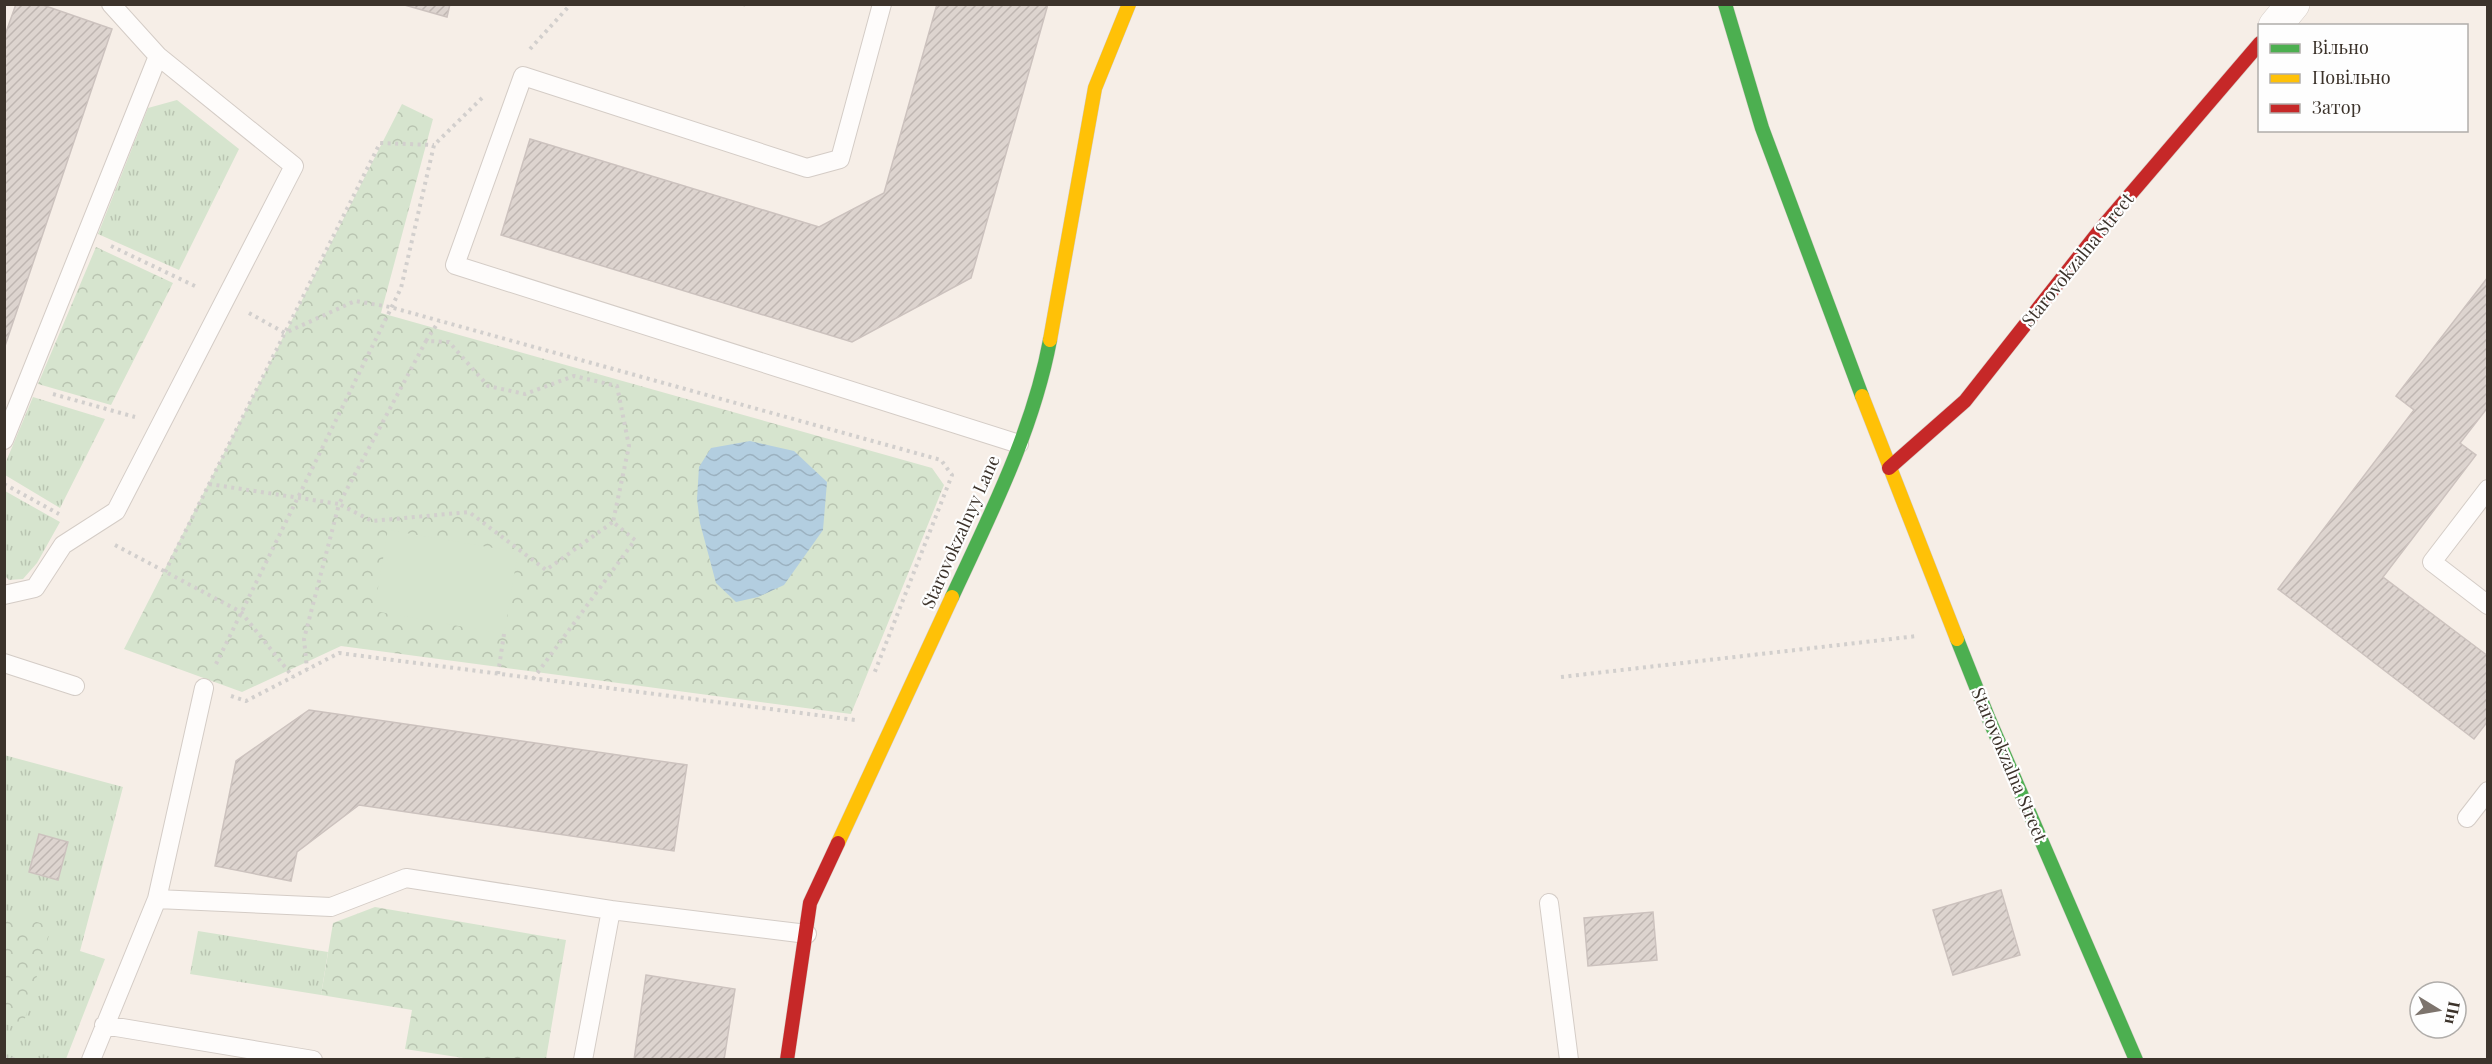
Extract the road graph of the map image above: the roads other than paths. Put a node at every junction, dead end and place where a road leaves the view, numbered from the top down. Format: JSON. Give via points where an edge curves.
{"nodes":[{"id":1,"x":111,"y":4,"type":"edge"},
{"id":2,"x":882,"y":4,"type":"edge"},
{"id":3,"x":1129,"y":4,"type":"edge"},
{"id":4,"x":1725,"y":4,"type":"edge"},
{"id":5,"x":2293,"y":4,"type":"edge"},
{"id":6,"x":2277,"y":24,"type":"edge"},
{"id":7,"x":2258,"y":44,"type":"edge"},
{"id":8,"x":158,"y":56,"type":"junction"},
{"id":9,"x":4,"y":440,"type":"edge"},
{"id":10,"x":1019,"y":444,"type":"junction"},
{"id":11,"x":1889,"y":468,"type":"junction"},
{"id":12,"x":2487,"y":489,"type":"edge"},
{"id":13,"x":4,"y":595,"type":"edge"},
{"id":14,"x":2487,"y":605,"type":"edge"},
{"id":15,"x":4,"y":663,"type":"edge"},
{"id":16,"x":75,"y":687,"type":"dead end"},
{"id":17,"x":204,"y":688,"type":"road end"},
{"id":18,"x":2487,"y":791,"type":"edge"},
{"id":19,"x":2467,"y":818,"type":"dead end"},
{"id":20,"x":157,"y":899,"type":"junction"},
{"id":21,"x":1549,"y":903,"type":"dead end"},
{"id":22,"x":611,"y":910,"type":"junction"},
{"id":23,"x":807,"y":934,"type":"junction"},
{"id":24,"x":104,"y":1025,"type":"junction"},
{"id":25,"x":92,"y":1059,"type":"edge"},
{"id":26,"x":313,"y":1059,"type":"edge"},
{"id":27,"x":583,"y":1059,"type":"edge"},
{"id":28,"x":787,"y":1059,"type":"edge"},
{"id":29,"x":1569,"y":1059,"type":"edge"},
{"id":30,"x":2136,"y":1059,"type":"edge"}],
"edges":[{"from":1,"to":8,"type":"lane"},
{"from":2,"to":10,"type":"lane","via":[[840,159],[807,168],[523,76],[455,265]]},
{"from":3,"to":10,"type":"street","name":"Starovokzalnyy Lane","via":[[1095,88],[1043,377]]},
{"from":4,"to":11,"type":"street","name":"Starovokzalna Street","via":[[1762,128]]},
{"from":5,"to":6,"type":"street"},
{"from":7,"to":11,"type":"street","name":"Starovokzalna Street","via":[[2104,225],[1965,401]]},
{"from":8,"to":9,"type":"lane"},
{"from":8,"to":13,"type":"lane","via":[[294,166],[116,511],[63,545],[35,588]]},
{"from":10,"to":23,"type":"street","name":"Starovokzalnyy Lane","via":[[959,584],[810,903]]},
{"from":11,"to":30,"type":"street","name":"Starovokzalna Street","via":[[1993,728]]},
{"from":12,"to":14,"type":"lane","via":[[2432,562]]},
{"from":15,"to":16,"type":"lane"},
{"from":17,"to":20,"type":"lane"},
{"from":18,"to":19,"type":"lane"},
{"from":20,"to":22,"type":"lane","via":[[331,907],[406,878]]},
{"from":20,"to":24,"type":"lane"},
{"from":21,"to":29,"type":"lane"},
{"from":22,"to":23,"type":"lane"},
{"from":22,"to":27,"type":"lane"},
{"from":23,"to":28,"type":"street","name":"Starovokzalnyy Lane"},
{"from":24,"to":25,"type":"lane"},
{"from":24,"to":26,"type":"lane"}]}
